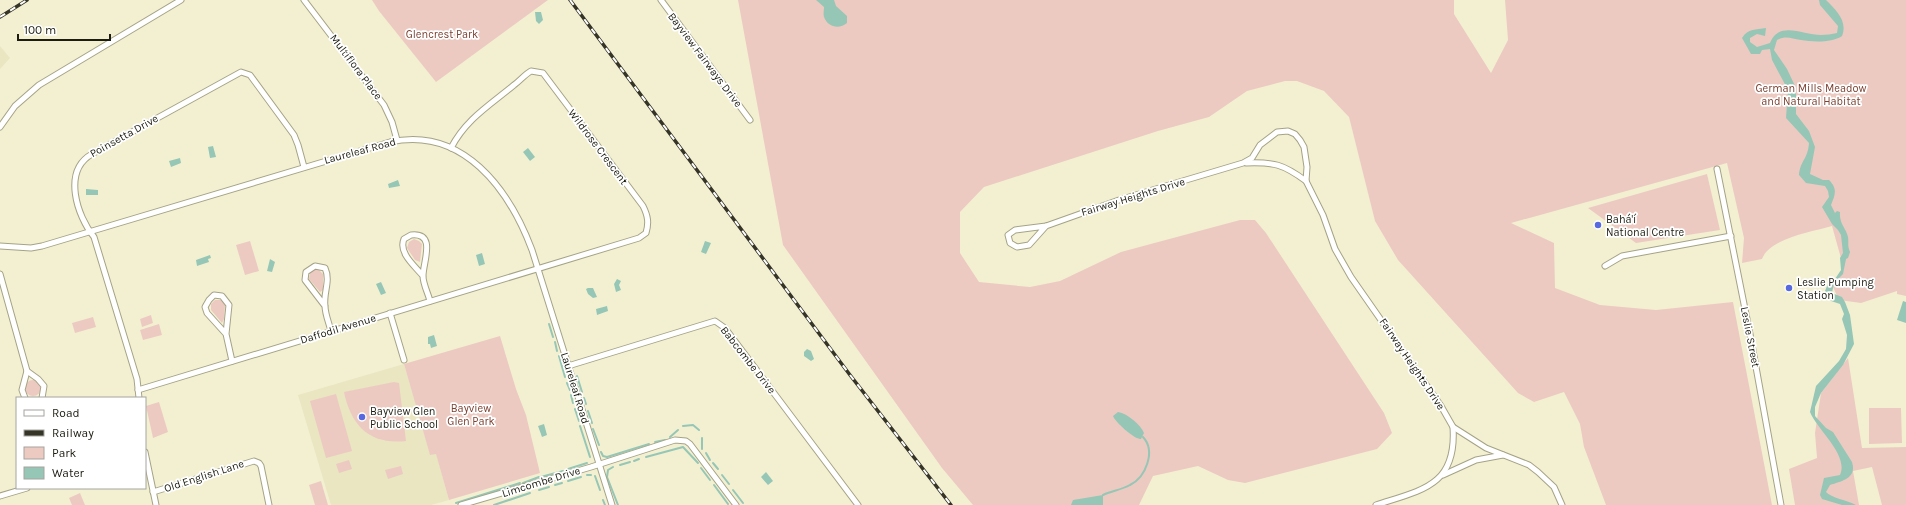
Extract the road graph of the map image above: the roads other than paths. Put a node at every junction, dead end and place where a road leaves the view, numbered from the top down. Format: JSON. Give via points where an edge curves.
{"nodes":[{"id":1,"x":182,"y":0,"type":"edge"},
{"id":2,"x":304,"y":0,"type":"edge"},
{"id":3,"x":661,"y":0,"type":"edge"},
{"id":4,"x":750,"y":120,"type":"dead end"},
{"id":5,"x":0,"y":127,"type":"edge"},
{"id":6,"x":397,"y":140,"type":"junction"},
{"id":7,"x":452,"y":148,"type":"junction"},
{"id":8,"x":1243,"y":163,"type":"junction"},
{"id":9,"x":304,"y":167,"type":"junction"},
{"id":10,"x":1717,"y":169,"type":"dead end"},
{"id":11,"x":1306,"y":181,"type":"junction"},
{"id":12,"x":1046,"y":226,"type":"junction"},
{"id":13,"x":90,"y":233,"type":"junction"},
{"id":14,"x":1731,"y":236,"type":"junction"},
{"id":15,"x":0,"y":246,"type":"edge"},
{"id":16,"x":1605,"y":266,"type":"dead end"},
{"id":17,"x":538,"y":268,"type":"junction"},
{"id":18,"x":0,"y":274,"type":"edge"},
{"id":19,"x":423,"y":276,"type":"junction"},
{"id":20,"x":430,"y":301,"type":"junction"},
{"id":21,"x":325,"y":306,"type":"junction"},
{"id":22,"x":390,"y":313,"type":"junction"},
{"id":23,"x":331,"y":331,"type":"junction"},
{"id":24,"x":226,"y":334,"type":"junction"},
{"id":25,"x":404,"y":360,"type":"dead end"},
{"id":26,"x":232,"y":361,"type":"junction"},
{"id":27,"x":568,"y":366,"type":"junction"},
{"id":28,"x":27,"y":371,"type":"junction"},
{"id":29,"x":138,"y":390,"type":"junction"},
{"id":30,"x":25,"y":397,"type":"edge"},
{"id":31,"x":42,"y":397,"type":"edge"},
{"id":32,"x":139,"y":397,"type":"edge"},
{"id":33,"x":1453,"y":427,"type":"junction"},
{"id":34,"x":1504,"y":455,"type":"junction"},
{"id":35,"x":146,"y":456,"type":"edge"},
{"id":36,"x":598,"y":465,"type":"junction"},
{"id":37,"x":1440,"y":476,"type":"junction"},
{"id":38,"x":24,"y":489,"type":"edge"},
{"id":39,"x":153,"y":492,"type":"junction"},
{"id":40,"x":0,"y":496,"type":"edge"},
{"id":41,"x":483,"y":502,"type":"edge"},
{"id":42,"x":156,"y":505,"type":"edge"},
{"id":43,"x":269,"y":505,"type":"edge"},
{"id":44,"x":461,"y":505,"type":"edge"},
{"id":45,"x":612,"y":505,"type":"edge"},
{"id":46,"x":736,"y":505,"type":"edge"},
{"id":47,"x":858,"y":505,"type":"edge"},
{"id":48,"x":1376,"y":505,"type":"edge"},
{"id":49,"x":1562,"y":505,"type":"edge"},
{"id":50,"x":1781,"y":505,"type":"edge"}],
"edges":[{"from":1,"to":5,"type":"street","via":[[39,85],[15,106]]},
{"from":2,"to":6,"type":"street","name":"Multiflora Place","via":[[384,105]]},
{"from":3,"to":4,"type":"street","name":"Bayview Fairways Drive"},
{"from":6,"to":7,"type":"street","name":"Laureleaf Road","via":[[427,141]]},
{"from":6,"to":9,"type":"street","name":"Laureleaf Road"},
{"from":7,"to":17,"type":"street","name":"Laureleaf Road","via":[[479,165],[497,186],[524,230]]},
{"from":7,"to":17,"type":"street","name":"Wildrose Crescent","via":[[470,121],[525,75],[531,71],[543,73],[647,214],[646,233],[639,238]]},
{"from":8,"to":11,"type":"street","name":"Fairway Heights Drive","via":[[1269,162],[1291,170]]},
{"from":8,"to":11,"type":"street","name":"Fairway Heights Drive","via":[[1252,158],[1260,144],[1271,135],[1288,131],[1295,134],[1304,147]]},
{"from":8,"to":12,"type":"street","name":"Fairway Heights Drive","via":[[1119,200]]},
{"from":9,"to":13,"type":"street","name":"Laureleaf Road"},
{"from":9,"to":13,"type":"street","name":"Poinsetta Drive","via":[[294,135],[250,75],[238,73],[83,160],[77,171],[75,195],[85,226]]},
{"from":10,"to":14,"type":"street","name":"Leslie Street"},
{"from":11,"to":33,"type":"street","name":"Fairway Heights Drive","via":[[1324,215],[1330,240],[1351,278]]},
{"from":12,"to":12,"type":"street","name":"Fairway Heights Drive","via":[[1015,230],[1008,236],[1010,243],[1017,247],[1029,245]]},
{"from":13,"to":15,"type":"street","name":"Laureleaf Road","via":[[36,247]]},
{"from":13,"to":29,"type":"street","name":"Poinsetta Drive","via":[[94,237],[100,256],[137,379]]},
{"from":14,"to":16,"type":"street","via":[[1622,256]]},
{"from":14,"to":50,"type":"street","name":"Leslie Street"},
{"from":17,"to":20,"type":"street","name":"Daffodil Avenue"},
{"from":17,"to":27,"type":"street","name":"Laureleaf Road"},
{"from":18,"to":28,"type":"street"},
{"from":19,"to":19,"type":"street","via":[[427,246],[421,236],[411,235],[404,239],[402,248]]},
{"from":19,"to":20,"type":"street"},
{"from":20,"to":22,"type":"street","name":"Daffodil Avenue"},
{"from":21,"to":21,"type":"street","via":[[327,272],[325,268],[315,266],[306,272],[305,280]]},
{"from":21,"to":23,"type":"street"},
{"from":22,"to":23,"type":"street","name":"Daffodil Avenue"},
{"from":22,"to":25,"type":"street"},
{"from":23,"to":26,"type":"street","name":"Daffodil Avenue"},
{"from":24,"to":24,"type":"street","via":[[229,304],[222,296],[214,295],[205,307],[211,318]]},
{"from":24,"to":26,"type":"street"},
{"from":26,"to":29,"type":"street","name":"Daffodil Avenue"},
{"from":27,"to":36,"type":"street","name":"Laureleaf Road"},
{"from":27,"to":47,"type":"street","name":"Babcombe Drive","via":[[715,321],[725,328]]},
{"from":28,"to":30,"type":"street","via":[[22,390]]},
{"from":28,"to":31,"type":"street","via":[[44,386]]},
{"from":29,"to":32,"type":"street","name":"Poinsetta Drive"},
{"from":33,"to":34,"type":"street","name":"Fairway Heights Drive","via":[[1486,448]]},
{"from":33,"to":37,"type":"street","via":[[1453,455]]},
{"from":34,"to":37,"type":"street","via":[[1476,460]]},
{"from":34,"to":49,"type":"street","name":"Fairway Heights Drive","via":[[1529,465],[1547,479],[1554,487]]},
{"from":35,"to":39,"type":"street"},
{"from":36,"to":41,"type":"street","name":"Limcombe Drive"},
{"from":36,"to":45,"type":"street","name":"Laureleaf Road"},
{"from":36,"to":46,"type":"street","via":[[675,440],[686,441]]},
{"from":37,"to":48,"type":"street","via":[[1425,489]]},
{"from":38,"to":40,"type":"street"},
{"from":39,"to":42,"type":"street"},
{"from":39,"to":43,"type":"street","name":"Old English Lane","via":[[254,461],[261,466]]},
{"from":41,"to":44,"type":"street","name":"Limcombe Drive"}]}
